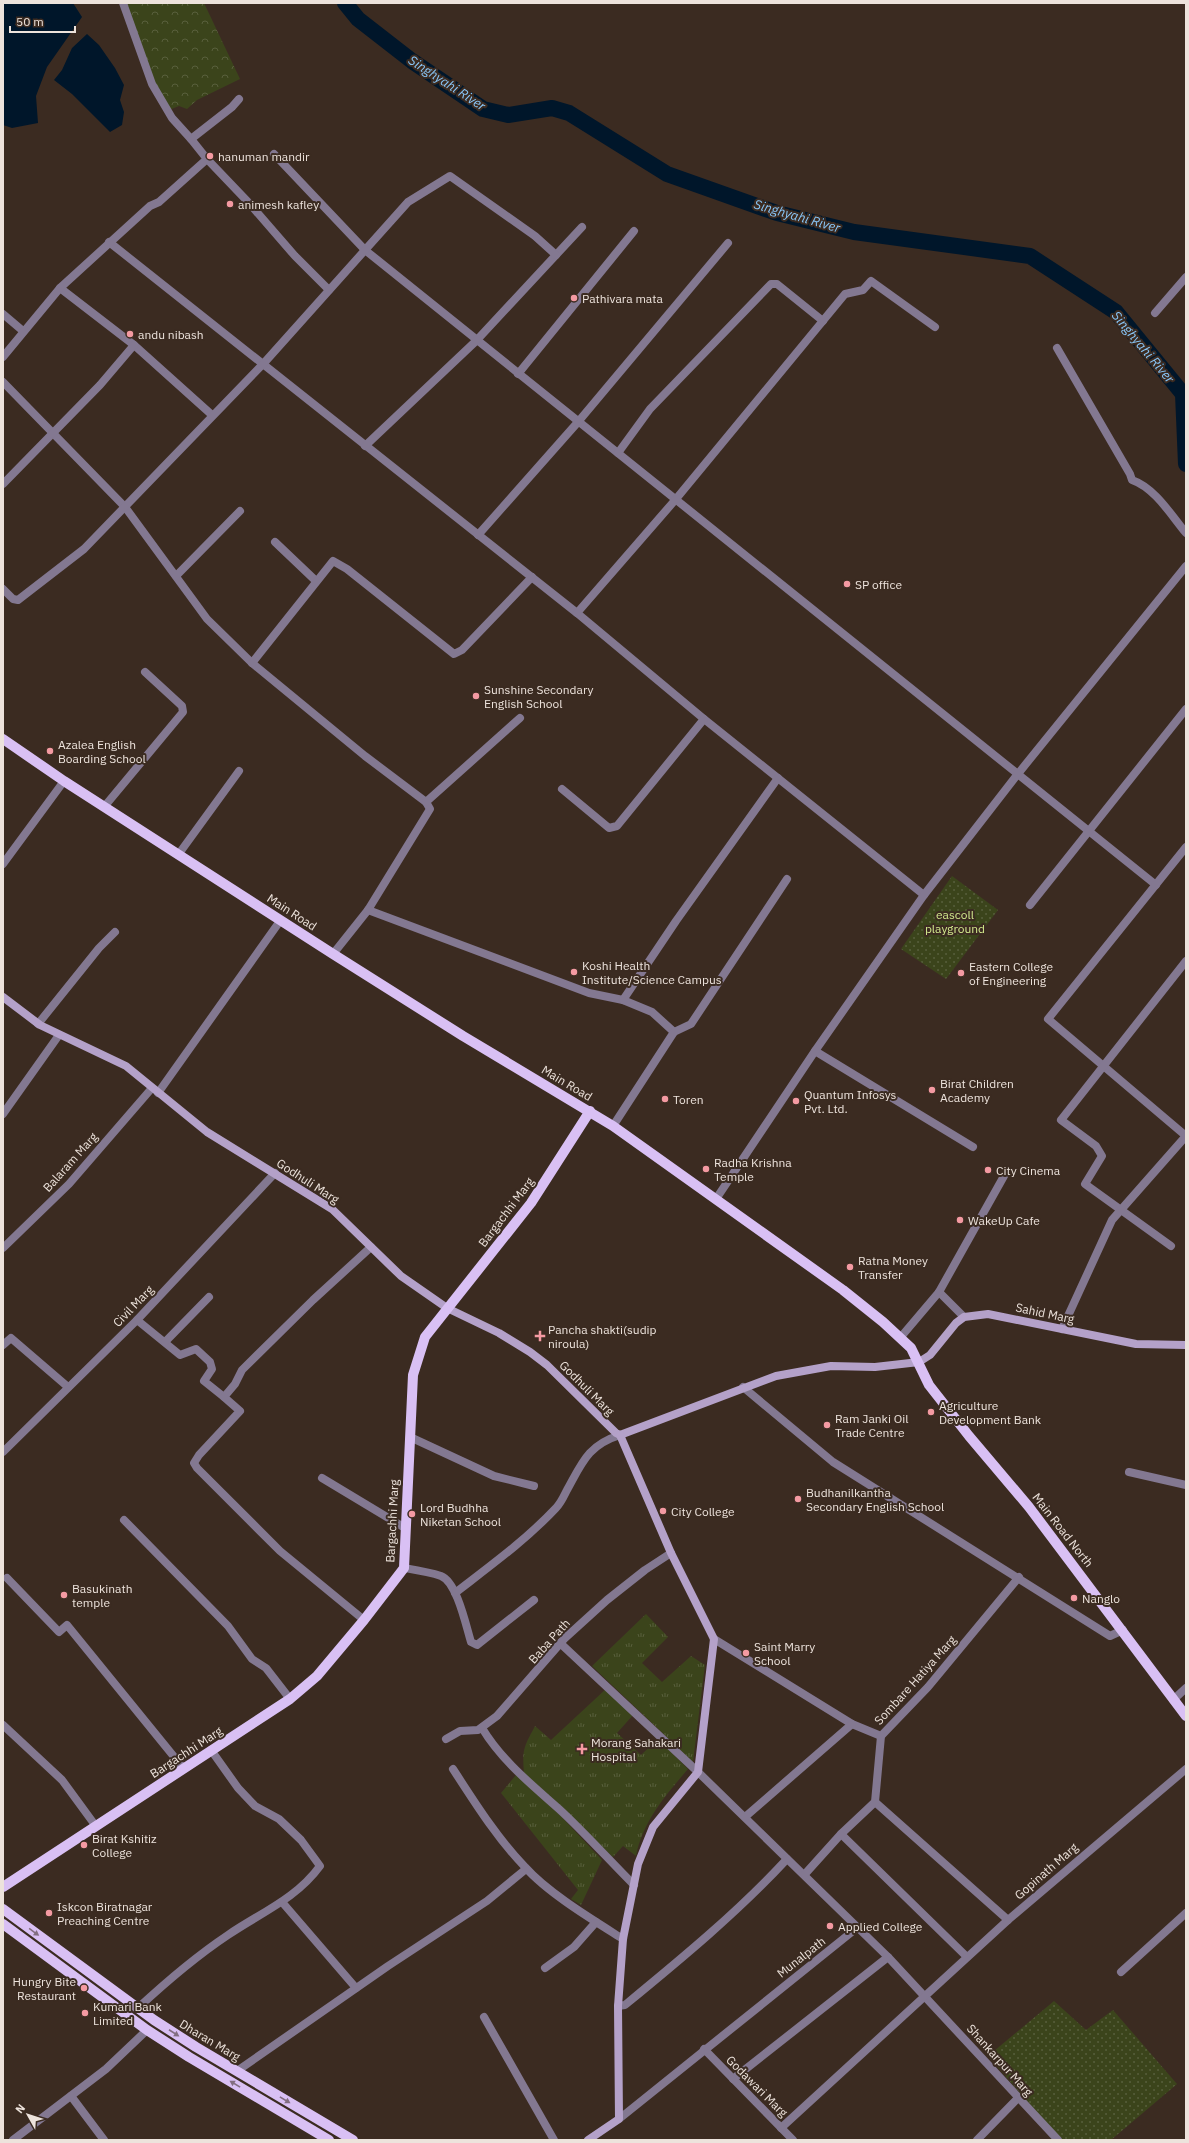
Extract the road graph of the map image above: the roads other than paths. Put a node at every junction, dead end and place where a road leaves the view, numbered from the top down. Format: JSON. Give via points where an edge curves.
{"nodes":[{"id":1,"x":123,"y":3,"type":"edge"},
{"id":2,"x":239,"y":100,"type":"dead end"},
{"id":3,"x":191,"y":140,"type":"junction"},
{"id":4,"x":274,"y":154,"type":"dead end"},
{"id":5,"x":207,"y":160,"type":"junction"},
{"id":6,"x":582,"y":227,"type":"dead end"},
{"id":7,"x":634,"y":232,"type":"dead end"},
{"id":8,"x":109,"y":242,"type":"junction"},
{"id":9,"x":728,"y":243,"type":"dead end"},
{"id":10,"x":366,"y":250,"type":"junction"},
{"id":11,"x":556,"y":255,"type":"junction"},
{"id":12,"x":1186,"y":276,"type":"edge"},
{"id":13,"x":60,"y":288,"type":"junction"},
{"id":14,"x":329,"y":290,"type":"junction"},
{"id":15,"x":1155,"y":313,"type":"dead end"},
{"id":16,"x":3,"y":314,"type":"edge"},
{"id":17,"x":823,"y":321,"type":"junction"},
{"id":18,"x":935,"y":327,"type":"dead end"},
{"id":19,"x":23,"y":331,"type":"junction"},
{"id":20,"x":476,"y":341,"type":"junction"},
{"id":21,"x":134,"y":345,"type":"junction"},
{"id":22,"x":1057,"y":348,"type":"dead end"},
{"id":23,"x":3,"y":357,"type":"edge"},
{"id":24,"x":264,"y":363,"type":"junction"},
{"id":25,"x":518,"y":374,"type":"junction"},
{"id":26,"x":3,"y":382,"type":"edge"},
{"id":27,"x":212,"y":415,"type":"junction"},
{"id":28,"x":578,"y":422,"type":"junction"},
{"id":29,"x":53,"y":431,"type":"junction"},
{"id":30,"x":365,"y":446,"type":"junction"},
{"id":31,"x":618,"y":453,"type":"junction"},
{"id":32,"x":3,"y":484,"type":"edge"},
{"id":33,"x":676,"y":499,"type":"junction"},
{"id":34,"x":125,"y":507,"type":"junction"},
{"id":35,"x":240,"y":511,"type":"dead end"},
{"id":36,"x":1186,"y":533,"type":"edge"},
{"id":37,"x":478,"y":535,"type":"junction"},
{"id":38,"x":275,"y":542,"type":"dead end"},
{"id":39,"x":1186,"y":566,"type":"edge"},
{"id":40,"x":176,"y":576,"type":"junction"},
{"id":41,"x":532,"y":577,"type":"junction"},
{"id":42,"x":316,"y":581,"type":"junction"},
{"id":43,"x":3,"y":589,"type":"edge"},
{"id":44,"x":577,"y":613,"type":"junction"},
{"id":45,"x":252,"y":663,"type":"junction"},
{"id":46,"x":145,"y":672,"type":"dead end"},
{"id":47,"x":1186,"y":709,"type":"edge"},
{"id":48,"x":520,"y":718,"type":"dead end"},
{"id":49,"x":704,"y":719,"type":"junction"},
{"id":50,"x":3,"y":734,"type":"edge"},
{"id":51,"x":3,"y":739,"type":"edge"},
{"id":52,"x":239,"y":771,"type":"dead end"},
{"id":53,"x":1017,"y":774,"type":"junction"},
{"id":54,"x":778,"y":778,"type":"junction"},
{"id":55,"x":64,"y":781,"type":"junction"},
{"id":56,"x":562,"y":789,"type":"dead end"},
{"id":57,"x":426,"y":802,"type":"junction"},
{"id":58,"x":106,"y":805,"type":"junction"},
{"id":59,"x":1089,"y":830,"type":"junction"},
{"id":60,"x":1186,"y":847,"type":"edge"},
{"id":61,"x":179,"y":852,"type":"junction"},
{"id":62,"x":3,"y":864,"type":"edge"},
{"id":63,"x":787,"y":879,"type":"dead end"},
{"id":64,"x":1156,"y":885,"type":"junction"},
{"id":65,"x":924,"y":894,"type":"junction"},
{"id":66,"x":1030,"y":905,"type":"dead end"},
{"id":67,"x":368,"y":910,"type":"junction"},
{"id":68,"x":280,"y":920,"type":"junction"},
{"id":69,"x":115,"y":932,"type":"dead end"},
{"id":70,"x":334,"y":953,"type":"junction"},
{"id":71,"x":1186,"y":961,"type":"edge"},
{"id":72,"x":3,"y":997,"type":"edge"},
{"id":73,"x":623,"y":1000,"type":"junction"},
{"id":74,"x":38,"y":1024,"type":"junction"},
{"id":75,"x":674,"y":1032,"type":"junction"},
{"id":76,"x":59,"y":1035,"type":"junction"},
{"id":77,"x":815,"y":1051,"type":"junction"},
{"id":78,"x":1104,"y":1066,"type":"junction"},
{"id":79,"x":155,"y":1090,"type":"junction"},
{"id":80,"x":590,"y":1112,"type":"junction"},
{"id":81,"x":3,"y":1114,"type":"edge"},
{"id":82,"x":613,"y":1126,"type":"junction"},
{"id":83,"x":1186,"y":1136,"type":"edge"},
{"id":84,"x":973,"y":1147,"type":"dead end"},
{"id":85,"x":275,"y":1173,"type":"junction"},
{"id":86,"x":1004,"y":1176,"type":"dead end"},
{"id":87,"x":716,"y":1199,"type":"junction"},
{"id":88,"x":1121,"y":1209,"type":"junction"},
{"id":89,"x":1171,"y":1246,"type":"dead end"},
{"id":90,"x":371,"y":1247,"type":"junction"},
{"id":91,"x":3,"y":1248,"type":"edge"},
{"id":92,"x":939,"y":1292,"type":"junction"},
{"id":93,"x":209,"y":1297,"type":"dead end"},
{"id":94,"x":447,"y":1308,"type":"junction"},
{"id":95,"x":964,"y":1317,"type":"junction"},
{"id":96,"x":137,"y":1320,"type":"junction"},
{"id":97,"x":1062,"y":1329,"type":"junction"},
{"id":98,"x":900,"y":1338,"type":"junction"},
{"id":99,"x":165,"y":1342,"type":"junction"},
{"id":100,"x":3,"y":1345,"type":"edge"},
{"id":101,"x":1186,"y":1345,"type":"edge"},
{"id":102,"x":919,"y":1362,"type":"junction"},
{"id":103,"x":68,"y":1387,"type":"junction"},
{"id":104,"x":743,"y":1387,"type":"junction"},
{"id":105,"x":224,"y":1397,"type":"junction"},
{"id":106,"x":620,"y":1436,"type":"junction"},
{"id":107,"x":410,"y":1437,"type":"junction"},
{"id":108,"x":3,"y":1452,"type":"edge"},
{"id":109,"x":1129,"y":1472,"type":"dead end"},
{"id":110,"x":322,"y":1478,"type":"dead end"},
{"id":111,"x":1186,"y":1485,"type":"edge"},
{"id":112,"x":534,"y":1486,"type":"dead end"},
{"id":113,"x":124,"y":1520,"type":"dead end"},
{"id":114,"x":405,"y":1528,"type":"junction"},
{"id":115,"x":671,"y":1553,"type":"junction"},
{"id":116,"x":404,"y":1568,"type":"junction"},
{"id":117,"x":1019,"y":1577,"type":"junction"},
{"id":118,"x":7,"y":1578,"type":"dead end"},
{"id":119,"x":456,"y":1593,"type":"junction"},
{"id":120,"x":534,"y":1600,"type":"dead end"},
{"id":121,"x":364,"y":1620,"type":"junction"},
{"id":122,"x":1123,"y":1630,"type":"junction"},
{"id":123,"x":714,"y":1639,"type":"junction"},
{"id":124,"x":560,"y":1643,"type":"junction"},
{"id":125,"x":1186,"y":1688,"type":"edge"},
{"id":126,"x":290,"y":1699,"type":"junction"},
{"id":127,"x":1173,"y":1700,"type":"junction"},
{"id":128,"x":1186,"y":1716,"type":"edge"},
{"id":129,"x":852,"y":1724,"type":"junction"},
{"id":130,"x":3,"y":1725,"type":"edge"},
{"id":131,"x":482,"y":1728,"type":"junction"},
{"id":132,"x":881,"y":1736,"type":"junction"},
{"id":133,"x":446,"y":1739,"type":"dead end"},
{"id":134,"x":211,"y":1750,"type":"junction"},
{"id":135,"x":184,"y":1769,"type":"junction"},
{"id":136,"x":453,"y":1769,"type":"dead end"},
{"id":137,"x":1186,"y":1769,"type":"edge"},
{"id":138,"x":698,"y":1772,"type":"junction"},
{"id":139,"x":875,"y":1802,"type":"junction"},
{"id":140,"x":745,"y":1817,"type":"junction"},
{"id":141,"x":95,"y":1825,"type":"junction"},
{"id":142,"x":841,"y":1834,"type":"junction"},
{"id":143,"x":787,"y":1859,"type":"junction"},
{"id":144,"x":526,"y":1869,"type":"junction"},
{"id":145,"x":805,"y":1874,"type":"junction"},
{"id":146,"x":634,"y":1885,"type":"junction"},
{"id":147,"x":3,"y":1887,"type":"edge"},
{"id":148,"x":282,"y":1902,"type":"junction"},
{"id":149,"x":3,"y":1909,"type":"edge"},
{"id":150,"x":1186,"y":1913,"type":"edge"},
{"id":151,"x":1008,"y":1920,"type":"junction"},
{"id":152,"x":596,"y":1922,"type":"junction"},
{"id":153,"x":3,"y":1924,"type":"edge"},
{"id":154,"x":858,"y":1927,"type":"junction"},
{"id":155,"x":623,"y":1939,"type":"junction"},
{"id":156,"x":888,"y":1957,"type":"junction"},
{"id":157,"x":968,"y":1957,"type":"junction"},
{"id":158,"x":545,"y":1968,"type":"dead end"},
{"id":159,"x":1121,"y":1972,"type":"dead end"},
{"id":160,"x":356,"y":1988,"type":"junction"},
{"id":161,"x":925,"y":1996,"type":"junction"},
{"id":162,"x":618,"y":2006,"type":"junction"},
{"id":163,"x":138,"y":2008,"type":"junction"},
{"id":164,"x":484,"y":2017,"type":"dead end"},
{"id":165,"x":147,"y":2030,"type":"junction"},
{"id":166,"x":704,"y":2049,"type":"junction"},
{"id":167,"x":237,"y":2071,"type":"junction"},
{"id":168,"x":733,"y":2079,"type":"junction"},
{"id":169,"x":70,"y":2096,"type":"junction"},
{"id":170,"x":1018,"y":2098,"type":"junction"},
{"id":171,"x":619,"y":2119,"type":"junction"},
{"id":172,"x":781,"y":2128,"type":"junction"},
{"id":173,"x":979,"y":2139,"type":"edge"},
{"id":174,"x":13,"y":2140,"type":"edge"},
{"id":175,"x":104,"y":2140,"type":"edge"},
{"id":176,"x":329,"y":2140,"type":"edge"},
{"id":177,"x":353,"y":2140,"type":"edge"},
{"id":178,"x":554,"y":2140,"type":"edge"},
{"id":179,"x":588,"y":2140,"type":"edge"},
{"id":180,"x":793,"y":2140,"type":"edge"},
{"id":181,"x":1058,"y":2140,"type":"edge"}],
"edges":[{"from":1,"to":3,"type":"street","via":[[152,84],[172,118]]},
{"from":2,"to":3,"type":"street"},
{"from":3,"to":5,"type":"street"},
{"from":4,"to":10,"type":"street"},
{"from":5,"to":8,"type":"street"},
{"from":5,"to":14,"type":"street"},
{"from":6,"to":11,"type":"street"},
{"from":7,"to":25,"type":"street"},
{"from":8,"to":13,"type":"street"},
{"from":8,"to":24,"type":"street"},
{"from":9,"to":28,"type":"street"},
{"from":10,"to":11,"type":"street","via":[[408,202],[450,176],[535,236]]},
{"from":10,"to":14,"type":"street"},
{"from":10,"to":20,"type":"street"},
{"from":11,"to":20,"type":"street"},
{"from":12,"to":15,"type":"street"},
{"from":13,"to":19,"type":"street"},
{"from":13,"to":21,"type":"street"},
{"from":14,"to":24,"type":"street"},
{"from":16,"to":19,"type":"street"},
{"from":17,"to":18,"type":"street","via":[[845,294],[863,290],[871,281]]},
{"from":17,"to":31,"type":"street","via":[[777,284],[771,284],[650,409]]},
{"from":17,"to":33,"type":"street"},
{"from":19,"to":23,"type":"street"},
{"from":20,"to":25,"type":"street"},
{"from":20,"to":30,"type":"street"},
{"from":21,"to":27,"type":"street"},
{"from":21,"to":29,"type":"street","via":[[100,385]]},
{"from":22,"to":36,"type":"street","via":[[1132,480],[1140,483],[1156,497]]},
{"from":24,"to":27,"type":"street"},
{"from":24,"to":30,"type":"street"},
{"from":25,"to":28,"type":"street"},
{"from":26,"to":29,"type":"street"},
{"from":27,"to":34,"type":"street"},
{"from":28,"to":31,"type":"street"},
{"from":28,"to":37,"type":"street"},
{"from":29,"to":32,"type":"street"},
{"from":29,"to":34,"type":"street"},
{"from":30,"to":37,"type":"street"},
{"from":31,"to":33,"type":"street"},
{"from":33,"to":44,"type":"street"},
{"from":33,"to":53,"type":"street"},
{"from":34,"to":40,"type":"street"},
{"from":34,"to":43,"type":"street","via":[[84,549],[20,598],[14,599]]},
{"from":35,"to":40,"type":"street"},
{"from":37,"to":41,"type":"street"},
{"from":38,"to":42,"type":"street"},
{"from":39,"to":53,"type":"street"},
{"from":40,"to":45,"type":"street","via":[[207,618]]},
{"from":41,"to":42,"type":"street","via":[[462,650],[454,654],[347,569],[333,561]]},
{"from":41,"to":44,"type":"street"},
{"from":42,"to":45,"type":"street"},
{"from":44,"to":49,"type":"street"},
{"from":45,"to":57,"type":"street","via":[[365,756]]},
{"from":46,"to":58,"type":"street","via":[[182,706],[183,712]]},
{"from":47,"to":59,"type":"street"},
{"from":48,"to":57,"type":"street"},
{"from":49,"to":54,"type":"street"},
{"from":49,"to":56,"type":"street","via":[[617,826],[609,828]]},
{"from":50,"to":58,"type":"main road","name":"Main Road"},
{"from":51,"to":55,"type":"main road","name":"Main Road"},
{"from":52,"to":61,"type":"street"},
{"from":53,"to":59,"type":"street"},
{"from":53,"to":65,"type":"street"},
{"from":54,"to":65,"type":"street"},
{"from":54,"to":73,"type":"street"},
{"from":55,"to":58,"type":"main road","name":"Main Road"},
{"from":55,"to":62,"type":"street"},
{"from":57,"to":67,"type":"street","via":[[430,809]]},
{"from":58,"to":61,"type":"main road","name":"Main Road"},
{"from":59,"to":64,"type":"street"},
{"from":59,"to":66,"type":"street"},
{"from":60,"to":64,"type":"street"},
{"from":61,"to":68,"type":"main road","name":"Main Road"},
{"from":61,"to":70,"type":"main road","name":"Main Road"},
{"from":63,"to":75,"type":"street","via":[[691,1024]]},
{"from":64,"to":78,"type":"street","via":[[1048,1019]]},
{"from":65,"to":77,"type":"street"},
{"from":67,"to":70,"type":"street"},
{"from":67,"to":73,"type":"street","via":[[589,993]]},
{"from":68,"to":70,"type":"main road","name":"Main Road"},
{"from":68,"to":79,"type":"street","name":"Balaram Marg"},
{"from":69,"to":74,"type":"street","via":[[99,948]]},
{"from":70,"to":80,"type":"main road","name":"Main Road","via":[[463,1036]]},
{"from":71,"to":78,"type":"street"},
{"from":72,"to":74,"type":"main road","name":"Godhuli Marg"},
{"from":73,"to":75,"type":"street","via":[[652,1012]]},
{"from":74,"to":76,"type":"main road","name":"Godhuli Marg"},
{"from":75,"to":82,"type":"street"},
{"from":76,"to":79,"type":"main road","name":"Godhuli Marg","via":[[126,1066]]},
{"from":76,"to":81,"type":"street"},
{"from":77,"to":84,"type":"street"},
{"from":77,"to":87,"type":"street"},
{"from":78,"to":83,"type":"street"},
{"from":78,"to":88,"type":"street","via":[[1061,1120],[1096,1146],[1102,1156],[1085,1184]]},
{"from":79,"to":85,"type":"main road","name":"Godhuli Marg","via":[[207,1132]]},
{"from":79,"to":91,"type":"street","name":"Balaram Marg","via":[[69,1184]]},
{"from":80,"to":82,"type":"main road","name":"Main Road"},
{"from":80,"to":94,"type":"main road","name":"Bargachhi Marg","via":[[531,1203]]},
{"from":82,"to":87,"type":"main road","name":"Main Road"},
{"from":83,"to":88,"type":"street"},
{"from":85,"to":90,"type":"main road","name":"Godhuli Marg","via":[[332,1209]]},
{"from":85,"to":96,"type":"street","name":"Civil Marg"},
{"from":86,"to":92,"type":"street"},
{"from":87,"to":98,"type":"main road","name":"Main Road North","via":[[843,1290]]},
{"from":88,"to":89,"type":"street"},
{"from":88,"to":97,"type":"street","via":[[1106,1230]]},
{"from":90,"to":94,"type":"main road","name":"Godhuli Marg","via":[[402,1276]]},
{"from":90,"to":105,"type":"street","via":[[242,1370]]},
{"from":92,"to":95,"type":"street"},
{"from":92,"to":98,"type":"street"},
{"from":93,"to":99,"type":"street"},
{"from":94,"to":106,"type":"main road","name":"Godhuli Marg","via":[[499,1333],[530,1352],[547,1365]]},
{"from":94,"to":107,"type":"main road","name":"Bargachhi Marg","via":[[425,1337],[413,1375]]},
{"from":95,"to":97,"type":"main road","name":"Sahid Marg","via":[[988,1314]]},
{"from":95,"to":102,"type":"main road","via":[[930,1355]]},
{"from":96,"to":99,"type":"street"},
{"from":96,"to":103,"type":"street","name":"Civil Marg"},
{"from":97,"to":101,"type":"main road","name":"Sahid Marg","via":[[1136,1344]]},
{"from":98,"to":102,"type":"main road","name":"Main Road North","via":[[911,1348]]},
{"from":99,"to":105,"type":"street","via":[[180,1355],[196,1349],[210,1362],[212,1369],[204,1380]]},
{"from":100,"to":103,"type":"street","via":[[11,1338]]},
{"from":102,"to":104,"type":"main road","via":[[875,1367],[831,1366],[776,1376]]},
{"from":102,"to":122,"type":"main road","name":"Main Road North","via":[[929,1385],[1029,1507]]},
{"from":103,"to":108,"type":"street","name":"Civil Marg"},
{"from":104,"to":106,"type":"main road"},
{"from":104,"to":117,"type":"street","via":[[833,1462]]},
{"from":105,"to":121,"type":"street","via":[[240,1411],[199,1455],[194,1463],[197,1468],[280,1550]]},
{"from":106,"to":115,"type":"main road"},
{"from":106,"to":119,"type":"street","via":[[608,1439],[581,1463],[558,1507],[528,1536]]},
{"from":107,"to":112,"type":"street","via":[[494,1476]]},
{"from":107,"to":114,"type":"main road","name":"Bargachhi Marg"},
{"from":109,"to":111,"type":"street"},
{"from":110,"to":114,"type":"street"},
{"from":113,"to":126,"type":"street","via":[[228,1626],[252,1659],[266,1668]]},
{"from":114,"to":116,"type":"main road","name":"Bargachhi Marg"},
{"from":115,"to":123,"type":"main road"},
{"from":115,"to":124,"type":"street","name":"Baba Path","via":[[607,1600]]},
{"from":116,"to":119,"type":"street","via":[[442,1576]]},
{"from":116,"to":121,"type":"main road","name":"Bargachhi Marg"},
{"from":117,"to":122,"type":"street","via":[[1110,1636]]},
{"from":117,"to":132,"type":"street","name":"Sombare Hatiya Marg","via":[[928,1687]]},
{"from":118,"to":135,"type":"street","via":[[59,1632],[68,1625]]},
{"from":119,"to":120,"type":"street","via":[[471,1642],[477,1646]]},
{"from":121,"to":126,"type":"main road","name":"Bargachhi Marg","via":[[317,1676]]},
{"from":122,"to":127,"type":"main road","name":"Main Road North"},
{"from":123,"to":129,"type":"street","name":"Sombare Hatiya Marg"},
{"from":123,"to":138,"type":"main road"},
{"from":124,"to":131,"type":"street","name":"Baba Path","via":[[513,1699]]},
{"from":124,"to":138,"type":"street"},
{"from":125,"to":127,"type":"street"},
{"from":126,"to":134,"type":"main road","name":"Bargachhi Marg"},
{"from":127,"to":128,"type":"main road","name":"Main Road North"},
{"from":129,"to":132,"type":"street","name":"Sombare Hatiya Marg"},
{"from":129,"to":140,"type":"street"},
{"from":130,"to":141,"type":"street","via":[[62,1780]]},
{"from":131,"to":133,"type":"street","via":[[460,1731]]},
{"from":131,"to":146,"type":"street","via":[[492,1746]]},
{"from":132,"to":139,"type":"street"},
{"from":134,"to":135,"type":"main road","name":"Bargachhi Marg"},
{"from":134,"to":148,"type":"street","via":[[238,1788],[255,1806],[279,1820],[301,1840],[320,1866],[312,1877]]},
{"from":135,"to":141,"type":"main road","name":"Bargachhi Marg"},
{"from":136,"to":144,"type":"street","via":[[495,1831]]},
{"from":137,"to":151,"type":"street","name":"Gopinath Marg"},
{"from":138,"to":140,"type":"street"},
{"from":138,"to":146,"type":"main road","via":[[653,1828],[638,1864]]},
{"from":139,"to":142,"type":"street"},
{"from":139,"to":151,"type":"street"},
{"from":140,"to":143,"type":"street"},
{"from":141,"to":147,"type":"main road","name":"Bargachhi Marg"},
{"from":142,"to":145,"type":"street"},
{"from":142,"to":157,"type":"street"},
{"from":143,"to":145,"type":"street"},
{"from":143,"to":162,"type":"street","via":[[762,1886],[692,1951],[625,2005]]},
{"from":144,"to":152,"type":"street"},
{"from":144,"to":160,"type":"street","via":[[487,1901]]},
{"from":145,"to":154,"type":"street"},
{"from":146,"to":155,"type":"main road"},
{"from":148,"to":160,"type":"street"},
{"from":148,"to":163,"type":"street","via":[[197,1957],[174,1974]]},
{"from":149,"to":163,"type":"main road","name":"Dharan Marg","one_way":true},
{"from":150,"to":159,"type":"street"},
{"from":151,"to":157,"type":"street","name":"Gopinath Marg"},
{"from":152,"to":155,"type":"street"},
{"from":152,"to":158,"type":"street","via":[[574,1947]]},
{"from":153,"to":165,"type":"main road","name":"Dharan Marg"},
{"from":154,"to":156,"type":"street","name":"Shankarpur Marg"},
{"from":154,"to":166,"type":"street","name":"Munalpath"},
{"from":155,"to":162,"type":"main road"},
{"from":156,"to":161,"type":"street","name":"Shankarpur Marg"},
{"from":156,"to":168,"type":"street"},
{"from":157,"to":161,"type":"street","name":"Gopinath Marg"},
{"from":160,"to":167,"type":"street"},
{"from":161,"to":170,"type":"street","name":"Shankarpur Marg"},
{"from":161,"to":172,"type":"street","name":"Gopinath Marg"},
{"from":162,"to":171,"type":"main road"},
{"from":163,"to":167,"type":"main road","name":"Dharan Marg","one_way":true},
{"from":164,"to":178,"type":"street"},
{"from":165,"to":169,"type":"street","via":[[106,2069]]},
{"from":176,"to":165,"type":"main road","name":"Dharan Marg","one_way":true},
{"from":166,"to":168,"type":"street","name":"Godawari Marg"},
{"from":166,"to":171,"type":"street","name":"Munalpath"},
{"from":167,"to":177,"type":"main road","name":"Dharan Marg","one_way":true},
{"from":168,"to":172,"type":"street","name":"Godawari Marg"},
{"from":169,"to":174,"type":"street"},
{"from":169,"to":175,"type":"street"},
{"from":170,"to":173,"type":"street"},
{"from":170,"to":181,"type":"street","name":"Shankarpur Marg"},
{"from":171,"to":179,"type":"main road","name":"Munalpath"},
{"from":172,"to":180,"type":"street","name":"Godawari Marg"}]}
